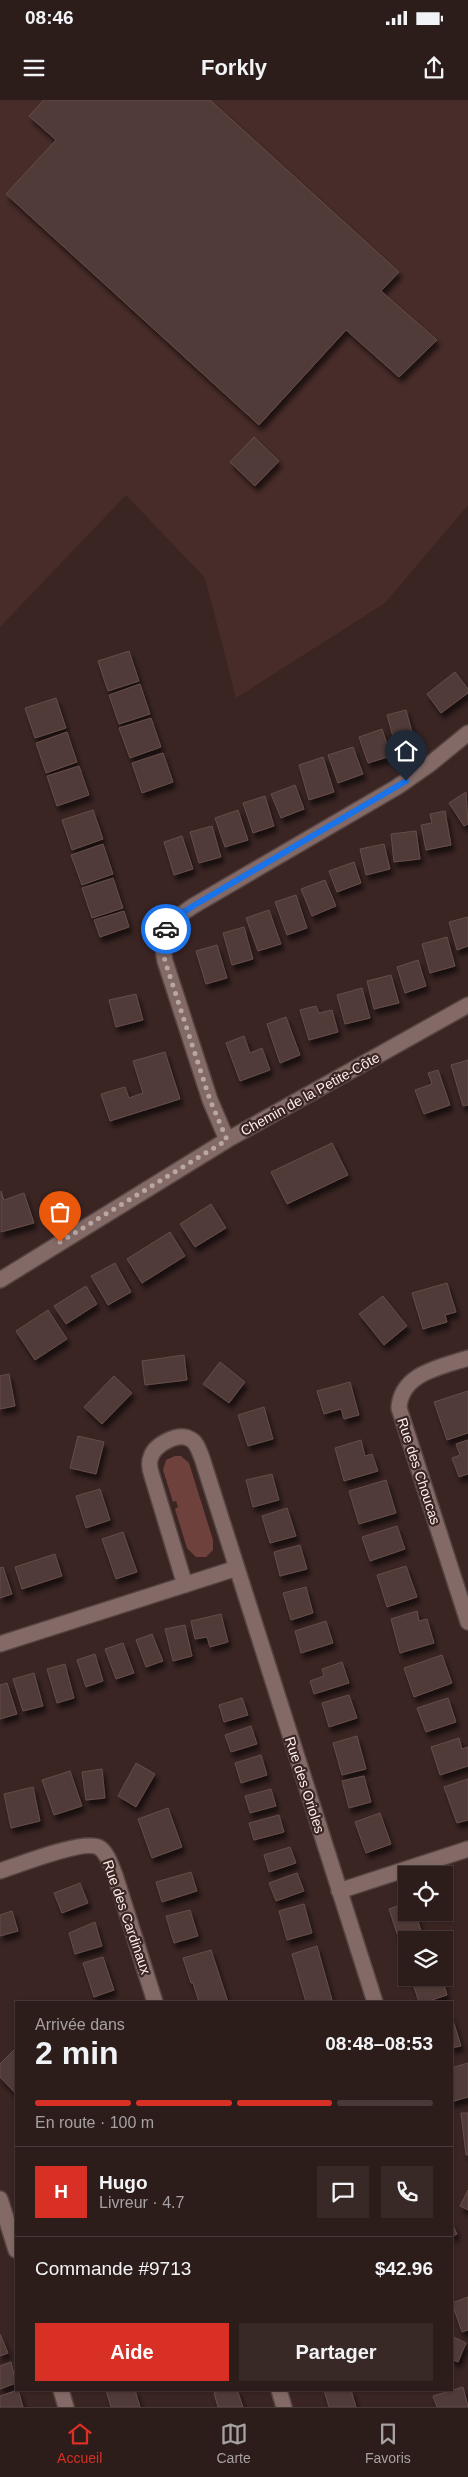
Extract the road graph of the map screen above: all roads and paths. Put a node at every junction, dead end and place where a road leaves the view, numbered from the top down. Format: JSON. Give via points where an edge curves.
{"nodes":[{"id":1,"x":468,"y":733,"type":"edge"},
{"id":2,"x":468,"y":1005,"type":"edge"},
{"id":3,"x":227,"y":1140,"type":"junction"},
{"id":4,"x":0,"y":1280,"type":"edge"},
{"id":5,"x":468,"y":1358,"type":"edge"},
{"id":6,"x":236,"y":1568,"type":"junction"},
{"id":7,"x":185,"y":1585,"type":"junction"},
{"id":8,"x":468,"y":1622,"type":"edge"},
{"id":9,"x":0,"y":1644,"type":"edge"},
{"id":10,"x":468,"y":1848,"type":"edge"},
{"id":11,"x":0,"y":1871,"type":"edge"},
{"id":12,"x":339,"y":1891,"type":"junction"},
{"id":13,"x":155,"y":2001,"type":"edge"},
{"id":14,"x":375,"y":2001,"type":"edge"},
{"id":15,"x":0,"y":2199,"type":"edge"},
{"id":16,"x":15,"y":2247,"type":"edge"},
{"id":17,"x":61,"y":2391,"type":"edge"},
{"id":18,"x":279,"y":2391,"type":"edge"},
{"id":19,"x":66,"y":2407,"type":"edge"},
{"id":20,"x":284,"y":2407,"type":"edge"}],
"edges":[{"from":1,"to":3,"type":"street","via":[[414,775],[193,906],[176,917],[166,930],[162,947],[167,967],[210,1100]]},
{"from":2,"to":3,"type":"street","name":"Chemin de la Petite-Côte"},
{"from":3,"to":4,"type":"street","name":"Chemin de la Petite-Côte"},
{"from":5,"to":8,"type":"street","name":"Rue des Choucas","via":[[413,1379],[401,1395],[399,1408]]},
{"from":6,"to":7,"type":"street"},
{"from":6,"to":7,"type":"street","name":"Rue des Orioles","via":[[198,1450],[188,1438],[177,1438],[154,1451],[150,1461]]},
{"from":6,"to":12,"type":"street","name":"Rue des Orioles"},
{"from":7,"to":9,"type":"street"},
{"from":10,"to":12,"type":"street"},
{"from":11,"to":13,"type":"street","name":"Rue des Cardinaux","via":[[84,1845],[99,1847],[115,1875]]},
{"from":12,"to":14,"type":"street","name":"Rue des Orioles"},
{"from":15,"to":16,"type":"street"},
{"from":17,"to":19,"type":"street"},
{"from":18,"to":20,"type":"street"}]}
